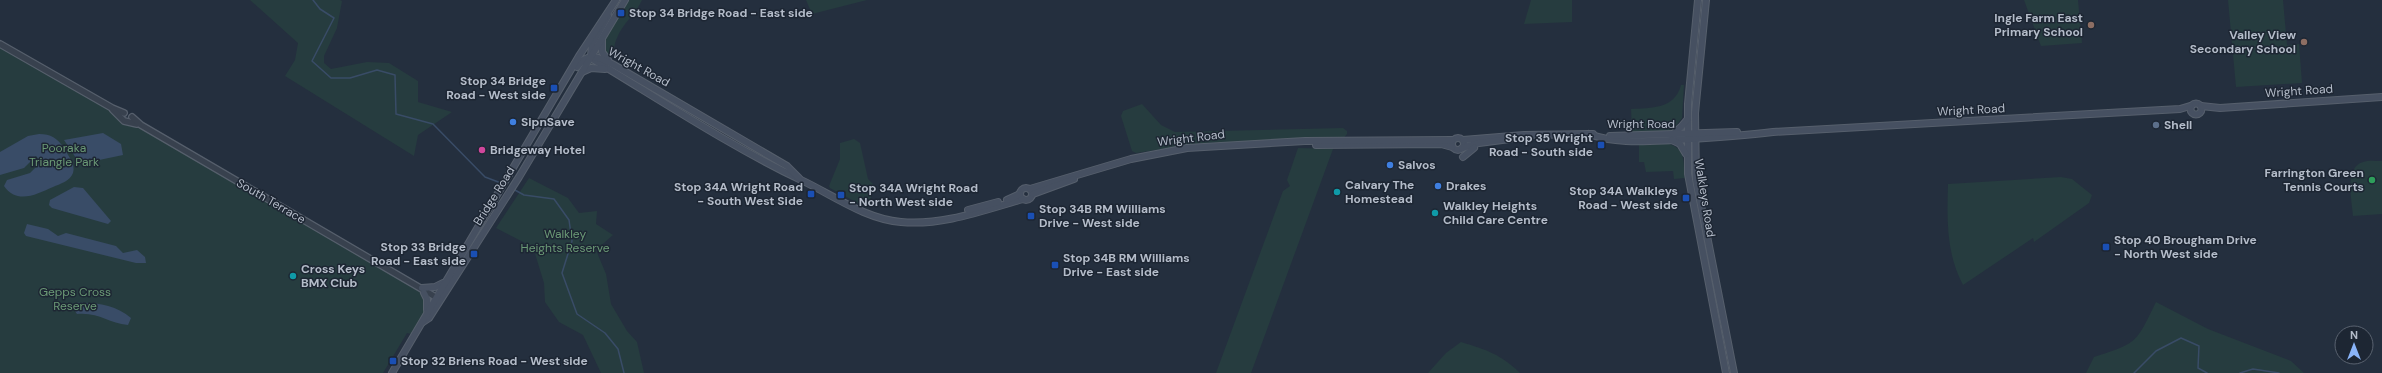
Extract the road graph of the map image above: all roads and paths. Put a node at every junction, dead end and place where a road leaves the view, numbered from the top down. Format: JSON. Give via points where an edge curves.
{"nodes":[{"id":1,"x":616,"y":0,"type":"edge"},
{"id":2,"x":625,"y":0,"type":"edge"},
{"id":3,"x":1698,"y":0,"type":"edge"},
{"id":4,"x":1706,"y":0,"type":"edge"},
{"id":5,"x":602,"y":38,"type":"junction"},
{"id":6,"x":0,"y":44,"type":"edge"},
{"id":7,"x":591,"y":56,"type":"junction"},
{"id":8,"x":610,"y":66,"type":"junction"},
{"id":9,"x":581,"y":72,"type":"junction"},
{"id":10,"x":565,"y":80,"type":"junction"},
{"id":11,"x":2382,"y":97,"type":"edge"},
{"id":12,"x":548,"y":109,"type":"junction"},
{"id":13,"x":557,"y":114,"type":"junction"},
{"id":14,"x":1695,"y":114,"type":"junction"},
{"id":15,"x":123,"y":115,"type":"junction"},
{"id":16,"x":130,"y":119,"type":"junction"},
{"id":17,"x":1687,"y":120,"type":"junction"},
{"id":18,"x":1708,"y":135,"type":"junction"},
{"id":19,"x":1527,"y":136,"type":"junction"},
{"id":20,"x":1695,"y":136,"type":"junction"},
{"id":21,"x":1671,"y":137,"type":"junction"},
{"id":22,"x":1687,"y":137,"type":"junction"},
{"id":23,"x":1452,"y":140,"type":"junction"},
{"id":24,"x":1463,"y":140,"type":"junction"},
{"id":25,"x":1502,"y":141,"type":"junction"},
{"id":26,"x":1297,"y":142,"type":"junction"},
{"id":27,"x":1452,"y":147,"type":"junction"},
{"id":28,"x":1462,"y":148,"type":"junction"},
{"id":29,"x":1695,"y":150,"type":"junction"},
{"id":30,"x":1687,"y":155,"type":"junction"},
{"id":31,"x":1464,"y":157,"type":"dead end"},
{"id":32,"x":1031,"y":191,"type":"junction"},
{"id":33,"x":1021,"y":196,"type":"junction"},
{"id":34,"x":493,"y":202,"type":"junction"},
{"id":35,"x":501,"y":206,"type":"junction"},
{"id":36,"x":481,"y":223,"type":"junction"},
{"id":37,"x":488,"y":227,"type":"junction"},
{"id":38,"x":444,"y":282,"type":"junction"},
{"id":39,"x":423,"y":290,"type":"junction"},
{"id":40,"x":438,"y":298,"type":"junction"},
{"id":41,"x":427,"y":312,"type":"junction"},
{"id":42,"x":423,"y":322,"type":"junction"},
{"id":43,"x":392,"y":373,"type":"edge"},
{"id":44,"x":1726,"y":373,"type":"edge"},
{"id":45,"x":1734,"y":373,"type":"edge"}],
"edges":[{"from":1,"to":7,"type":"main road","via":[[592,44]]},
{"from":1,"to":10,"type":"main road","name":"Bridge Road"},
{"from":2,"to":5,"type":"main road","name":"Bridge Road"},
{"from":3,"to":17,"type":"main road","name":"Walkleys Road"},
{"from":4,"to":14,"type":"main road","name":"Walkleys Road"},
{"from":5,"to":7,"type":"main road","name":"Bridge Road"},
{"from":5,"to":8,"type":"main road","via":[[603,54]]},
{"from":6,"to":15,"type":"street"},
{"from":7,"to":8,"type":"main road","name":"Wright Road"},
{"from":7,"to":9,"type":"main road","name":"Bridge Road"},
{"from":7,"to":10,"type":"main road","via":[[582,60]]},
{"from":8,"to":9,"type":"main road"},
{"from":8,"to":33,"type":"main road","name":"Wright Road","via":[[784,173],[882,218],[908,223],[940,220]]},
{"from":9,"to":13,"type":"main road","name":"Bridge Road"},
{"from":10,"to":12,"type":"main road","name":"Bridge Road"},
{"from":11,"to":18,"type":"main road","name":"Wright Road","via":[[2200,109],[2196,114],[2190,108]]},
{"from":12,"to":13,"type":"main road"},
{"from":12,"to":34,"type":"main road","name":"Bridge Road"},
{"from":13,"to":35,"type":"main road","name":"Bridge Road"},
{"from":14,"to":18,"type":"main road","via":[[1699,126]]},
{"from":14,"to":20,"type":"main road","name":"Walkleys Road"},
{"from":15,"to":16,"type":"street","via":[[124,121]]},
{"from":15,"to":16,"type":"street","via":[[130,112]]},
{"from":16,"to":39,"type":"street","name":"South Terrace"},
{"from":17,"to":21,"type":"main road"},
{"from":17,"to":22,"type":"main road","name":"Walkleys Road"},
{"from":18,"to":20,"type":"main road","name":"Wright Road"},
{"from":18,"to":29,"type":"main road"},
{"from":19,"to":21,"type":"main road","name":"Wright Road","via":[[1589,134]]},
{"from":19,"to":24,"type":"main road","name":"Wright Road"},
{"from":19,"to":25,"type":"main road","name":"Wright Road"},
{"from":20,"to":22,"type":"main road","name":"Wright Road"},
{"from":20,"to":29,"type":"main road","name":"Walkleys Road"},
{"from":21,"to":22,"type":"main road","name":"Wright Road"},
{"from":21,"to":30,"type":"main road","via":[[1680,144]]},
{"from":22,"to":30,"type":"main road","name":"Walkleys Road"},
{"from":23,"to":24,"type":"main road","via":[[1458,137]]},
{"from":23,"to":26,"type":"main road","name":"Wright Road"},
{"from":23,"to":27,"type":"main road"},
{"from":24,"to":28,"type":"main road"},
{"from":25,"to":28,"type":"main road","name":"Wright Road"},
{"from":25,"to":31,"type":"main road","via":[[1473,148]]},
{"from":26,"to":27,"type":"main road","name":"Wright Road","via":[[1372,146],[1441,144]]},
{"from":26,"to":32,"type":"main road","name":"Wright Road","via":[[1170,150],[1131,159]]},
{"from":27,"to":28,"type":"main road","via":[[1457,150]]},
{"from":29,"to":45,"type":"main road","name":"Walkleys Road","via":[[1699,196]]},
{"from":30,"to":44,"type":"main road","name":"Walkleys Road","via":[[1692,203]]},
{"from":32,"to":33,"type":"main road","via":[[1024,188]]},
{"from":32,"to":33,"type":"main road","via":[[1029,200]]},
{"from":34,"to":35,"type":"main road"},
{"from":34,"to":36,"type":"main road","name":"Bridge Road"},
{"from":35,"to":37,"type":"main road","name":"Bridge Road"},
{"from":36,"to":37,"type":"main road"},
{"from":36,"to":38,"type":"main road","name":"Bridge Road"},
{"from":37,"to":40,"type":"main road","name":"Bridge Road"},
{"from":38,"to":39,"type":"main road","via":[[435,288]]},
{"from":38,"to":40,"type":"main road","name":"Bridge Road"},
{"from":39,"to":40,"type":"street","name":"South Terrace"},
{"from":39,"to":41,"type":"main road","via":[[427,299]]},
{"from":40,"to":41,"type":"main road"},
{"from":40,"to":42,"type":"main road","via":[[429,318]]},
{"from":41,"to":42,"type":"main road"},
{"from":42,"to":43,"type":"main road"}]}
